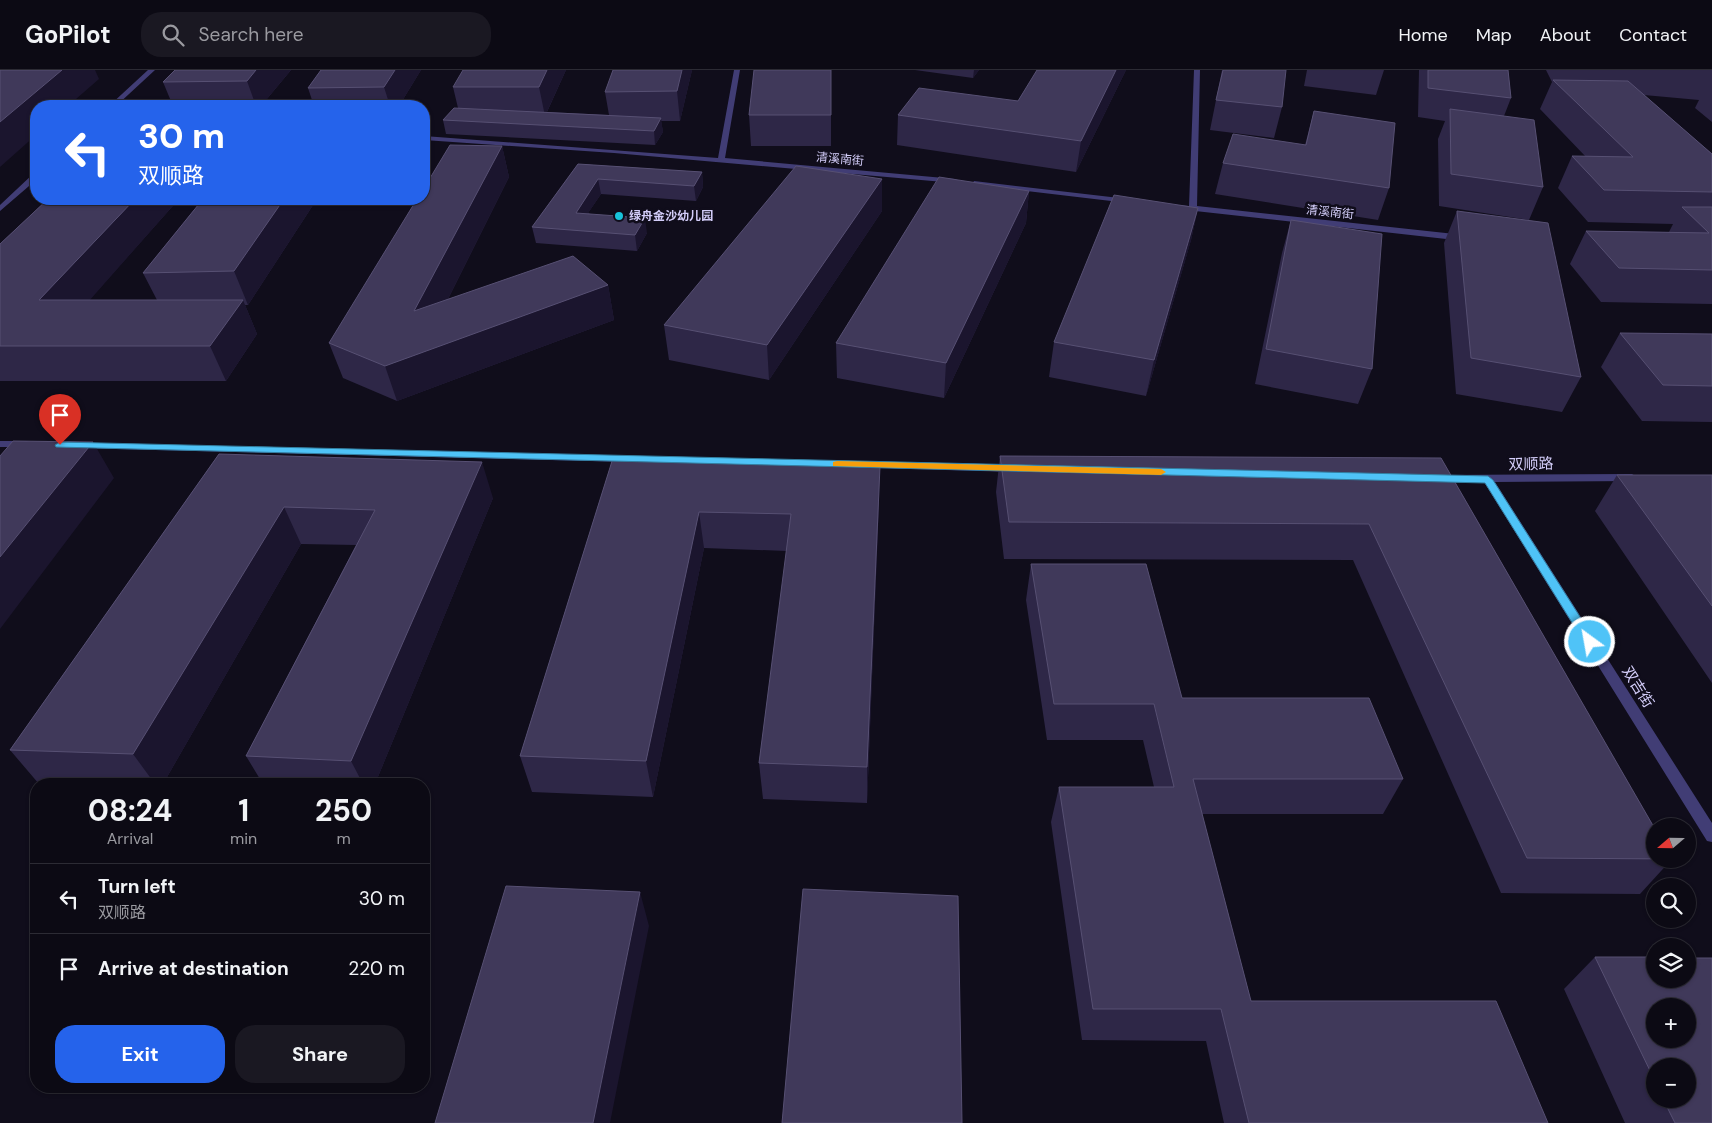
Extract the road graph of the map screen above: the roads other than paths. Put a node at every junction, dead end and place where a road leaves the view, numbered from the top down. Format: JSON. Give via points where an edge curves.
{"nodes":[{"id":1,"x":152,"y":70,"type":"edge"},
{"id":2,"x":737,"y":70,"type":"edge"},
{"id":3,"x":1197,"y":70,"type":"edge"},
{"id":4,"x":119,"y":100,"type":"edge"},
{"id":5,"x":430,"y":138,"type":"edge"},
{"id":6,"x":721,"y":160,"type":"junction"},
{"id":7,"x":960,"y":181,"type":"edge"},
{"id":8,"x":30,"y":182,"type":"edge"},
{"id":9,"x":970,"y":182,"type":"edge"},
{"id":10,"x":1139,"y":202,"type":"edge"},
{"id":11,"x":1175,"y":206,"type":"edge"},
{"id":12,"x":1193,"y":208,"type":"junction"},
{"id":13,"x":0,"y":209,"type":"edge"},
{"id":14,"x":1465,"y":239,"type":"edge"},
{"id":15,"x":0,"y":444,"type":"edge"},
{"id":16,"x":40,"y":445,"type":"edge"},
{"id":17,"x":70,"y":445,"type":"edge"},
{"id":18,"x":638,"y":459,"type":"edge"},
{"id":19,"x":767,"y":462,"type":"edge"},
{"id":20,"x":1026,"y":469,"type":"edge"},
{"id":21,"x":1644,"y":478,"type":"edge"},
{"id":22,"x":1424,"y":479,"type":"edge"},
{"id":23,"x":1488,"y":480,"type":"junction"},
{"id":24,"x":1712,"y":836,"type":"edge"}],
"edges":[{"from":1,"to":4,"type":"street"},
{"from":2,"to":6,"type":"street"},
{"from":3,"to":12,"type":"street"},
{"from":5,"to":6,"type":"street","name":"清溪南街"},
{"from":6,"to":7,"type":"street","name":"清溪南街"},
{"from":8,"to":13,"type":"street"},
{"from":9,"to":10,"type":"street"},
{"from":11,"to":12,"type":"street","name":"清溪南街"},
{"from":12,"to":14,"type":"street","name":"清溪南街"},
{"from":15,"to":16,"type":"street"},
{"from":17,"to":18,"type":"street"},
{"from":19,"to":20,"type":"street"},
{"from":21,"to":23,"type":"street","name":"双顺路"},
{"from":22,"to":23,"type":"street","name":"双顺路"},
{"from":23,"to":24,"type":"street","name":"双吉街"}]}
